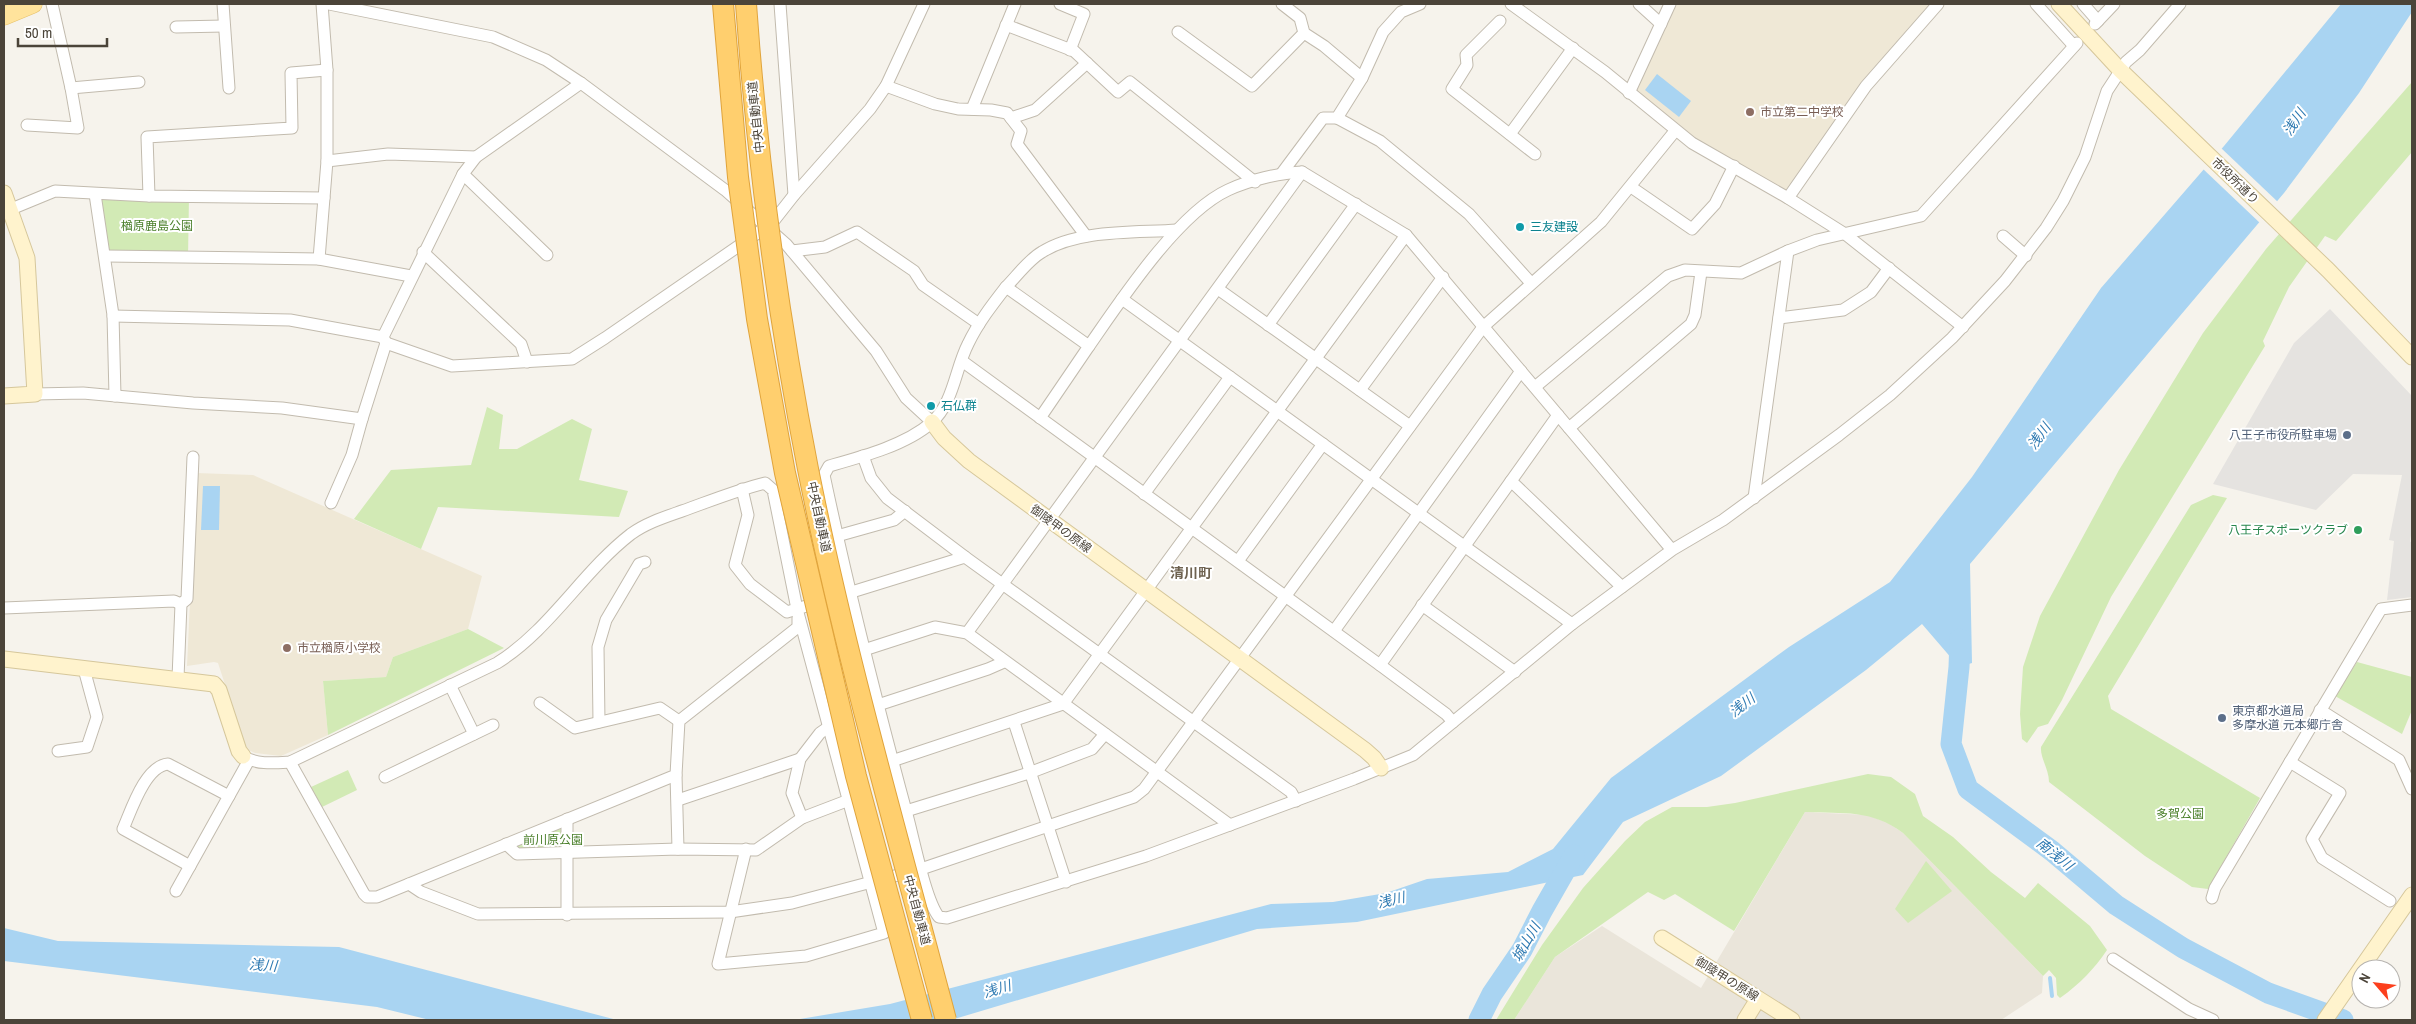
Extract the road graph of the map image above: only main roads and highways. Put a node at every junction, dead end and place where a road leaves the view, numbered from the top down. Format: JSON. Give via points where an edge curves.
{"nodes":[{"id":1,"x":33,"y":4,"type":"edge"},
{"id":2,"x":723,"y":4,"type":"edge"},
{"id":3,"x":746,"y":4,"type":"edge"},
{"id":4,"x":4,"y":16,"type":"edge"},
{"id":5,"x":922,"y":1020,"type":"edge"},
{"id":6,"x":946,"y":1020,"type":"edge"}],
"edges":[{"from":1,"to":4,"type":"main road"},
{"from":2,"to":5,"type":"highway","name":"中央自動車道","bridge":true,"via":[[738,177],[757,319],[785,473],[856,776]]},
{"from":3,"to":6,"type":"highway","name":"中央自動車道","bridge":true,"via":[[751,71],[781,316],[808,468],[876,762]]}]}
